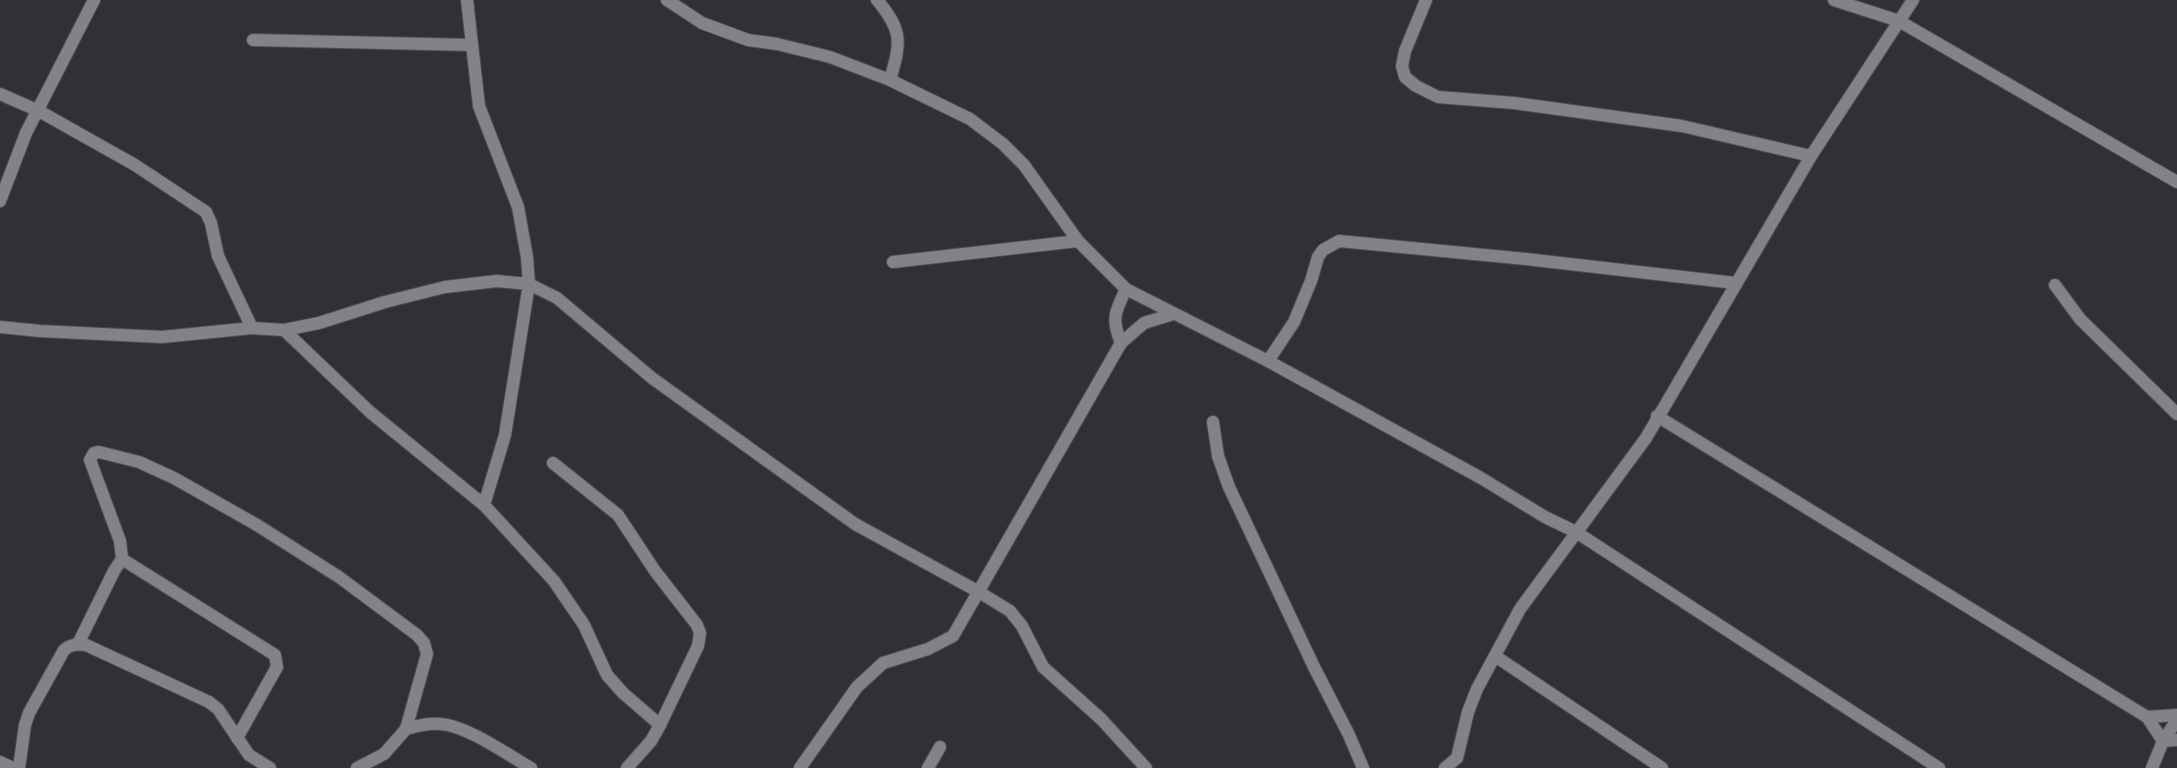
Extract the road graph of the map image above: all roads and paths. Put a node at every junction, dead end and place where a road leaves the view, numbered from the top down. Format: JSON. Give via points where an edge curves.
{"nodes":[{"id":1,"x":94,"y":0,"type":"edge"},
{"id":2,"x":466,"y":0,"type":"edge"},
{"id":3,"x":667,"y":0,"type":"edge"},
{"id":4,"x":877,"y":0,"type":"edge"},
{"id":5,"x":1426,"y":0,"type":"edge"},
{"id":6,"x":1834,"y":0,"type":"edge"},
{"id":7,"x":1913,"y":0,"type":"edge"},
{"id":8,"x":1900,"y":21,"type":"junction"},
{"id":9,"x":253,"y":40,"type":"dead end"},
{"id":10,"x":471,"y":45,"type":"junction"},
{"id":11,"x":890,"y":80,"type":"junction"},
{"id":12,"x":0,"y":94,"type":"edge"},
{"id":13,"x":39,"y":111,"type":"junction"},
{"id":14,"x":1812,"y":156,"type":"junction"},
{"id":15,"x":2177,"y":182,"type":"edge"},
{"id":16,"x":0,"y":201,"type":"edge"},
{"id":17,"x":1078,"y":241,"type":"junction"},
{"id":18,"x":893,"y":262,"type":"dead end"},
{"id":19,"x":1735,"y":283,"type":"junction"},
{"id":20,"x":529,"y":284,"type":"junction"},
{"id":21,"x":2055,"y":286,"type":"dead end"},
{"id":22,"x":1126,"y":289,"type":"junction"},
{"id":23,"x":1172,"y":314,"type":"junction"},
{"id":24,"x":0,"y":327,"type":"edge"},
{"id":25,"x":252,"y":328,"type":"junction"},
{"id":26,"x":284,"y":330,"type":"junction"},
{"id":27,"x":1121,"y":343,"type":"junction"},
{"id":28,"x":1268,"y":361,"type":"junction"},
{"id":29,"x":2177,"y":414,"type":"edge"},
{"id":30,"x":1657,"y":416,"type":"junction"},
{"id":31,"x":1213,"y":422,"type":"dead end"},
{"id":32,"x":553,"y":463,"type":"dead end"},
{"id":33,"x":484,"y":506,"type":"junction"},
{"id":34,"x":1576,"y":532,"type":"junction"},
{"id":35,"x":122,"y":559,"type":"junction"},
{"id":36,"x":979,"y":592,"type":"junction"},
{"id":37,"x":78,"y":644,"type":"junction"},
{"id":38,"x":1495,"y":656,"type":"junction"},
{"id":39,"x":2177,"y":715,"type":"edge"},
{"id":40,"x":2147,"y":717,"type":"junction"},
{"id":41,"x":2177,"y":720,"type":"edge"},
{"id":42,"x":660,"y":725,"type":"junction"},
{"id":43,"x":406,"y":729,"type":"junction"},
{"id":44,"x":237,"y":738,"type":"junction"},
{"id":45,"x":2177,"y":740,"type":"edge"},
{"id":46,"x":2163,"y":741,"type":"junction"},
{"id":47,"x":940,"y":747,"type":"dead end"},
{"id":48,"x":0,"y":762,"type":"edge"},
{"id":49,"x":13,"y":768,"type":"edge"},
{"id":50,"x":19,"y":768,"type":"edge"},
{"id":51,"x":270,"y":768,"type":"edge"},
{"id":52,"x":357,"y":768,"type":"edge"},
{"id":53,"x":531,"y":768,"type":"edge"},
{"id":54,"x":627,"y":768,"type":"edge"},
{"id":55,"x":800,"y":768,"type":"edge"},
{"id":56,"x":928,"y":768,"type":"edge"},
{"id":57,"x":1146,"y":768,"type":"edge"},
{"id":58,"x":1363,"y":768,"type":"edge"},
{"id":59,"x":1445,"y":768,"type":"edge"},
{"id":60,"x":1662,"y":768,"type":"edge"},
{"id":61,"x":1939,"y":768,"type":"edge"},
{"id":62,"x":2152,"y":768,"type":"edge"}],
"edges":[{"from":1,"to":13,"type":"street"},
{"from":2,"to":10,"type":"street"},
{"from":3,"to":11,"type":"street","via":[[702,23],[748,40],[830,57]]},
{"from":4,"to":11,"type":"street","via":[[892,22],[899,43]]},
{"from":5,"to":14,"type":"street","via":[[1402,66],[1405,77],[1438,97],[1682,126]]},
{"from":6,"to":8,"type":"street"},
{"from":7,"to":8,"type":"street"},
{"from":8,"to":14,"type":"street"},
{"from":8,"to":15,"type":"street"},
{"from":9,"to":10,"type":"street"},
{"from":10,"to":20,"type":"street","via":[[482,120],[518,207]]},
{"from":11,"to":17,"type":"street","via":[[970,119],[1003,144],[1024,165]]},
{"from":12,"to":13,"type":"street"},
{"from":13,"to":16,"type":"street","via":[[16,156]]},
{"from":13,"to":25,"type":"street","via":[[136,165],[206,212],[218,256]]},
{"from":14,"to":19,"type":"street"},
{"from":17,"to":18,"type":"street"},
{"from":17,"to":22,"type":"street"},
{"from":19,"to":28,"type":"street","via":[[1339,241],[1318,257],[1294,322]]},
{"from":19,"to":30,"type":"street"},
{"from":20,"to":26,"type":"street","via":[[497,281],[445,287]]},
{"from":20,"to":33,"type":"street","via":[[505,435]]},
{"from":20,"to":36,"type":"street","via":[[557,298],[652,378],[854,524]]},
{"from":21,"to":29,"type":"street","via":[[2080,319]]},
{"from":22,"to":23,"type":"street"},
{"from":22,"to":27,"type":"street","via":[[1114,316]]},
{"from":23,"to":27,"type":"street","via":[[1144,324]]},
{"from":23,"to":28,"type":"street"},
{"from":24,"to":25,"type":"street","via":[[162,337]]},
{"from":25,"to":26,"type":"street"},
{"from":26,"to":33,"type":"street","via":[[370,412]]},
{"from":27,"to":36,"type":"street"},
{"from":28,"to":34,"type":"street","via":[[1481,478],[1545,518]]},
{"from":30,"to":34,"type":"street","via":[[1646,438]]},
{"from":30,"to":40,"type":"street"},
{"from":31,"to":58,"type":"street","via":[[1218,456],[1228,487]]},
{"from":32,"to":42,"type":"street","via":[[618,515],[700,632],[698,646]]},
{"from":33,"to":42,"type":"street","via":[[554,581],[584,625],[607,675]]},
{"from":34,"to":38,"type":"street","via":[[1520,609]]},
{"from":34,"to":61,"type":"street"},
{"from":35,"to":37,"type":"street"},
{"from":35,"to":43,"type":"street","via":[[120,541],[90,460],[94,453],[139,462],[174,478],[339,577],[417,635],[427,654]]},
{"from":35,"to":44,"type":"street","via":[[275,655],[277,667]]},
{"from":36,"to":55,"type":"street","via":[[953,636],[928,650],[883,663],[857,687]]},
{"from":36,"to":57,"type":"street","via":[[1010,612],[1022,626],[1043,667],[1101,719]]},
{"from":37,"to":44,"type":"street","via":[[208,702],[218,709]]},
{"from":37,"to":50,"type":"street","via":[[64,650],[29,713]]},
{"from":38,"to":59,"type":"street","via":[[1468,712],[1457,758]]},
{"from":38,"to":60,"type":"street"},
{"from":39,"to":40,"type":"street"},
{"from":40,"to":46,"type":"street"},
{"from":41,"to":46,"type":"street"},
{"from":42,"to":54,"type":"street","via":[[651,741]]},
{"from":43,"to":52,"type":"street","via":[[384,754]]},
{"from":43,"to":53,"type":"street","via":[[443,724],[475,735]]},
{"from":44,"to":51,"type":"street","via":[[248,755]]},
{"from":45,"to":46,"type":"street"},
{"from":46,"to":62,"type":"street"},
{"from":47,"to":56,"type":"street"},
{"from":48,"to":49,"type":"street"}]}
